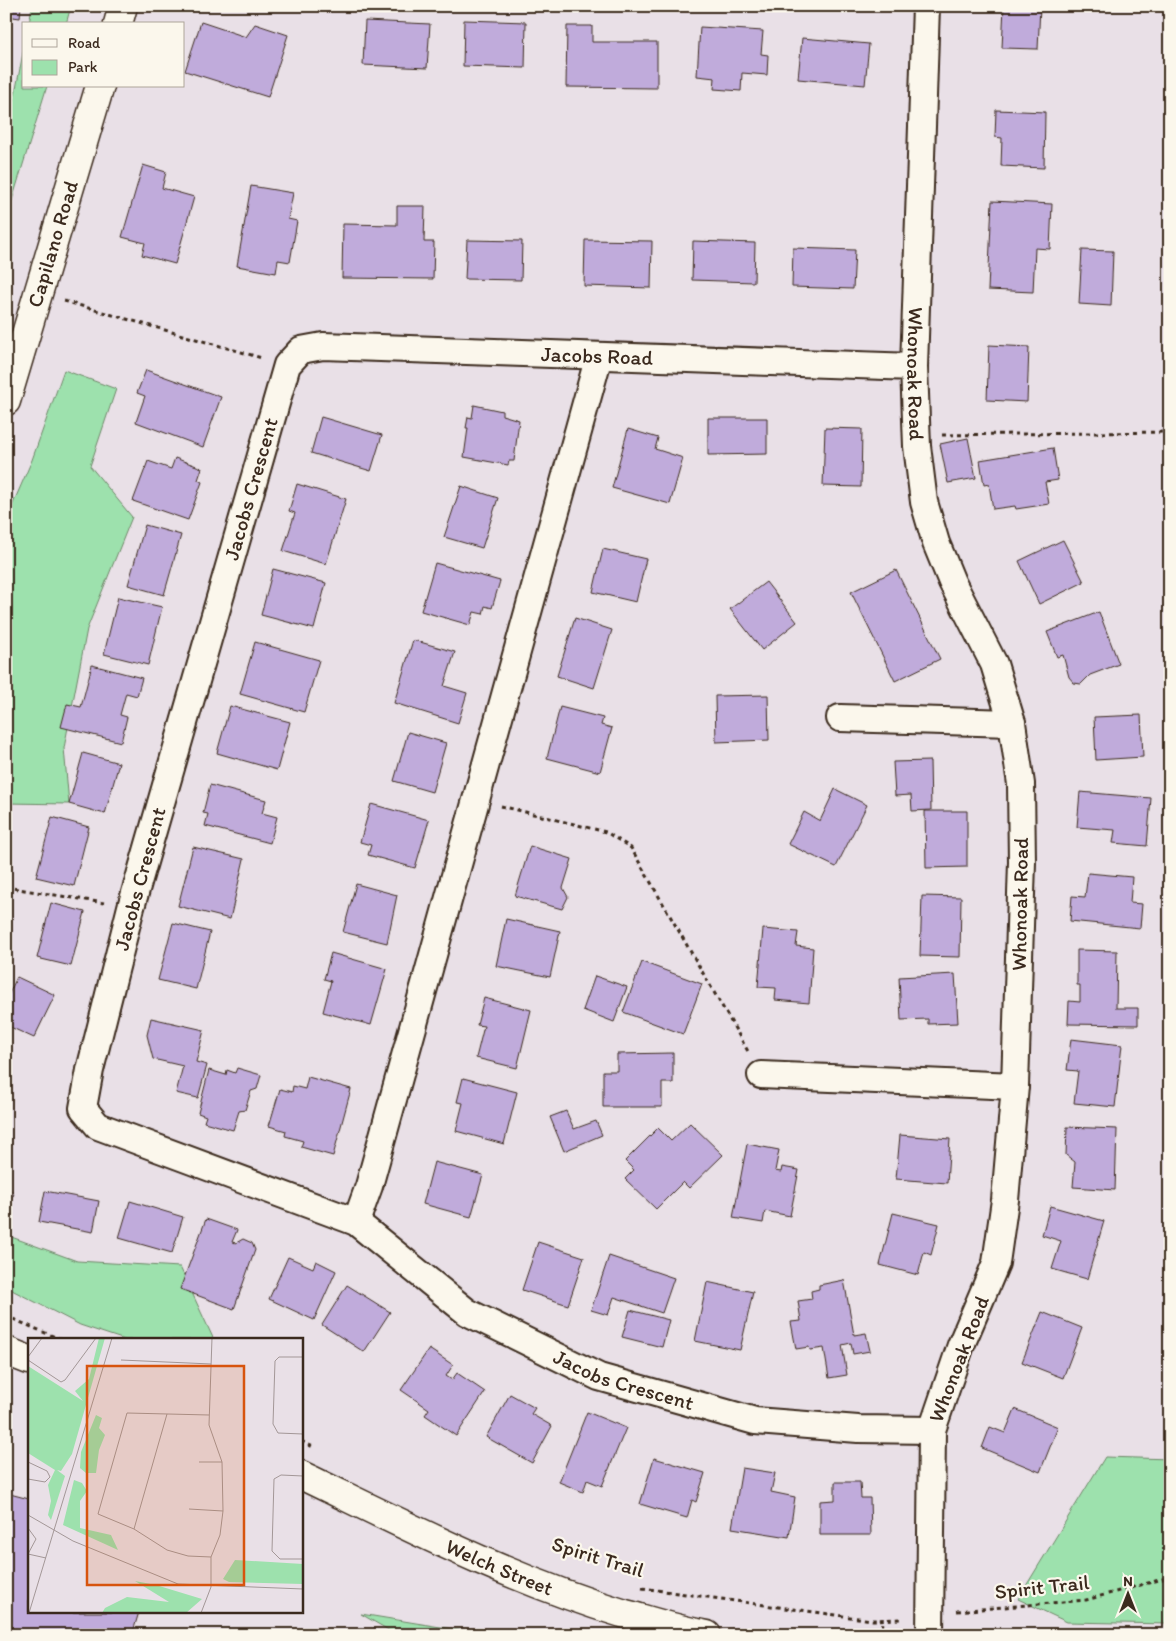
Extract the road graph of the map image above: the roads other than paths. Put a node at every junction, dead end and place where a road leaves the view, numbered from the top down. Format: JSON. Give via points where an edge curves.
{"nodes":[{"id":1,"x":123,"y":6,"type":"edge"},
{"id":2,"x":926,"y":6,"type":"edge"},
{"id":3,"x":119,"y":22,"type":"edge"},
{"id":4,"x":99,"y":88,"type":"edge"},
{"id":5,"x":599,"y":356,"type":"junction"},
{"id":6,"x":287,"y":365,"type":"joint"},
{"id":7,"x":914,"y":367,"type":"junction"},
{"id":8,"x":6,"y":401,"type":"edge"},
{"id":9,"x":840,"y":718,"type":"dead end"},
{"id":10,"x":1012,"y":723,"type":"junction"},
{"id":11,"x":761,"y":1075,"type":"road end"},
{"id":12,"x":1015,"y":1086,"type":"junction"},
{"id":13,"x":356,"y":1222,"type":"junction"},
{"id":14,"x":6,"y":1351,"type":"edge"},
{"id":15,"x":28,"y":1360,"type":"edge"},
{"id":16,"x":932,"y":1430,"type":"junction"},
{"id":17,"x":302,"y":1475,"type":"edge"},
{"id":18,"x":707,"y":1635,"type":"edge"},
{"id":19,"x":930,"y":1635,"type":"edge"}],
"edges":[{"from":1,"to":3,"type":"street"},
{"from":2,"to":7,"type":"street","name":"Whonoak Road"},
{"from":4,"to":8,"type":"street","name":"Capilano Road"},
{"from":5,"to":6,"type":"street","name":"Jacobs Road","via":[[323,346],[301,350]]},
{"from":5,"to":7,"type":"street","name":"Jacobs Road"},
{"from":5,"to":13,"type":"street","via":[[369,1186]]},
{"from":6,"to":13,"type":"street","name":"Jacobs Crescent","via":[[131,907],[83,1108],[98,1126]]},
{"from":7,"to":10,"type":"street","name":"Whonoak Road","via":[[916,435],[924,502],[952,582],[994,664]]},
{"from":9,"to":10,"type":"street"},
{"from":10,"to":12,"type":"street","name":"Whonoak Road","via":[[1021,784],[1022,862]]},
{"from":11,"to":12,"type":"street"},
{"from":12,"to":16,"type":"street","name":"Whonoak Road","via":[[996,1263],[960,1345]]},
{"from":13,"to":16,"type":"street","name":"Jacobs Crescent","via":[[467,1312],[599,1377],[755,1421],[858,1429]]},
{"from":14,"to":15,"type":"street"},
{"from":16,"to":19,"type":"street","name":"Whonoak Road"},
{"from":17,"to":18,"type":"street","name":"Welch Street","via":[[485,1564],[565,1596],[682,1631]]}]}
